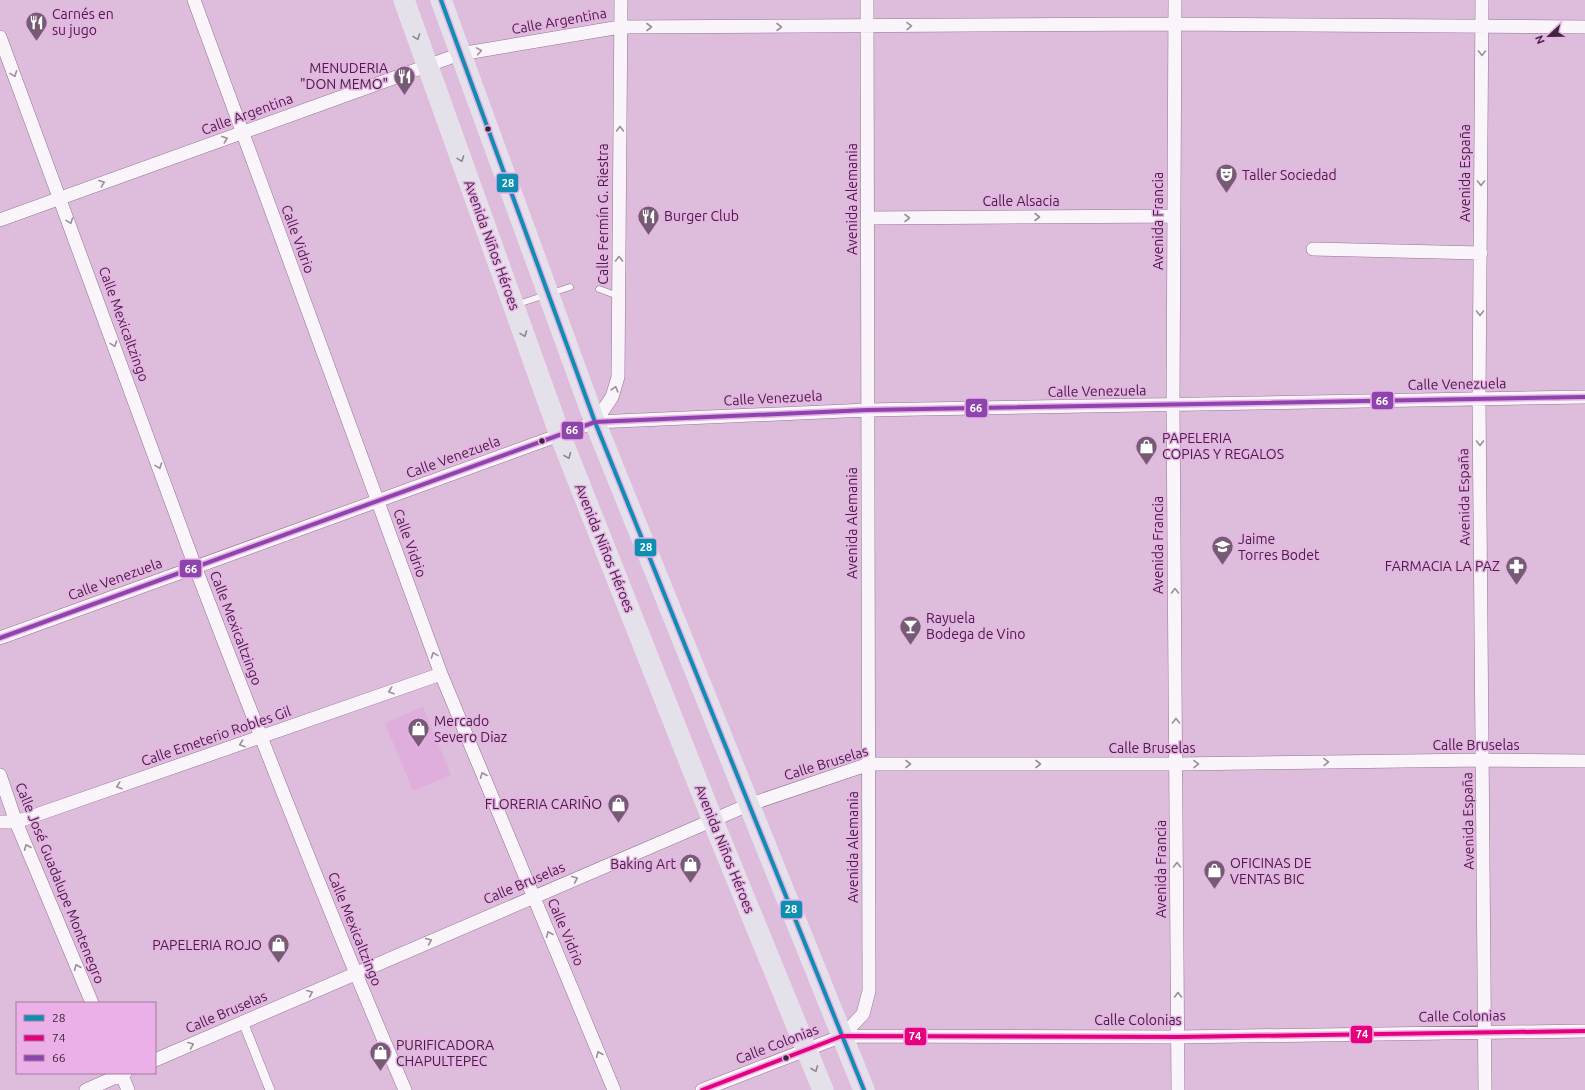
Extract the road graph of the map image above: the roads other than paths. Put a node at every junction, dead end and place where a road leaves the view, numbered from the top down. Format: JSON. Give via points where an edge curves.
{"nodes":[{"id":1,"x":194,"y":0,"type":"edge"},
{"id":2,"x":404,"y":0,"type":"edge"},
{"id":3,"x":441,"y":0,"type":"edge"},
{"id":4,"x":621,"y":0,"type":"edge"},
{"id":5,"x":867,"y":0,"type":"edge"},
{"id":6,"x":1175,"y":0,"type":"edge"},
{"id":7,"x":1482,"y":0,"type":"edge"},
{"id":8,"x":1175,"y":24,"type":"junction"},
{"id":9,"x":620,"y":27,"type":"junction"},
{"id":10,"x":867,"y":27,"type":"junction"},
{"id":11,"x":1482,"y":27,"type":"junction"},
{"id":12,"x":1585,"y":28,"type":"edge"},
{"id":13,"x":0,"y":37,"type":"edge"},
{"id":14,"x":460,"y":54,"type":"junction"},
{"id":15,"x":428,"y":66,"type":"junction"},
{"id":16,"x":242,"y":132,"type":"junction"},
{"id":17,"x":61,"y":198,"type":"junction"},
{"id":18,"x":1174,"y":216,"type":"junction"},
{"id":19,"x":868,"y":218,"type":"junction"},
{"id":20,"x":0,"y":220,"type":"edge"},
{"id":21,"x":1313,"y":248,"type":"dead end"},
{"id":22,"x":1480,"y":253,"type":"junction"},
{"id":23,"x":570,"y":287,"type":"dead end"},
{"id":24,"x":600,"y":290,"type":"dead end"},
{"id":25,"x":548,"y":294,"type":"junction"},
{"id":26,"x":618,"y":296,"type":"junction"},
{"id":27,"x":514,"y":305,"type":"junction"},
{"id":28,"x":1585,"y":397,"type":"edge"},
{"id":29,"x":1479,"y":399,"type":"junction"},
{"id":30,"x":1173,"y":406,"type":"junction"},
{"id":31,"x":867,"y":410,"type":"junction"},
{"id":32,"x":595,"y":422,"type":"junction"},
{"id":33,"x":560,"y":435,"type":"junction"},
{"id":34,"x":378,"y":501,"type":"junction"},
{"id":35,"x":195,"y":567,"type":"junction"},
{"id":36,"x":0,"y":638,"type":"edge"},
{"id":37,"x":441,"y":674,"type":"junction"},
{"id":38,"x":261,"y":737,"type":"junction"},
{"id":39,"x":1483,"y":760,"type":"junction"},
{"id":40,"x":1585,"y":761,"type":"edge"},
{"id":41,"x":869,"y":764,"type":"junction"},
{"id":42,"x":1176,"y":764,"type":"junction"},
{"id":43,"x":0,"y":775,"type":"edge"},
{"id":44,"x":748,"y":806,"type":"junction"},
{"id":45,"x":713,"y":821,"type":"junction"},
{"id":46,"x":0,"y":822,"type":"edge"},
{"id":47,"x":16,"y":822,"type":"junction"},
{"id":48,"x":533,"y":896,"type":"junction"},
{"id":49,"x":355,"y":974,"type":"junction"},
{"id":50,"x":92,"y":1002,"type":"edge"},
{"id":51,"x":243,"y":1022,"type":"junction"},
{"id":52,"x":1585,"y":1031,"type":"edge"},
{"id":53,"x":1486,"y":1032,"type":"junction"},
{"id":54,"x":842,"y":1036,"type":"junction"},
{"id":55,"x":1178,"y":1037,"type":"junction"},
{"id":56,"x":806,"y":1048,"type":"junction"},
{"id":57,"x":156,"y":1060,"type":"edge"},
{"id":58,"x":122,"y":1074,"type":"edge"},
{"id":59,"x":86,"y":1090,"type":"edge"},
{"id":60,"x":128,"y":1090,"type":"edge"},
{"id":61,"x":270,"y":1090,"type":"edge"},
{"id":62,"x":405,"y":1090,"type":"edge"},
{"id":63,"x":614,"y":1090,"type":"edge"},
{"id":64,"x":702,"y":1090,"type":"edge"},
{"id":65,"x":823,"y":1090,"type":"edge"},
{"id":66,"x":864,"y":1090,"type":"edge"},
{"id":67,"x":1178,"y":1090,"type":"edge"},
{"id":68,"x":1485,"y":1090,"type":"edge"}],
"edges":[{"from":1,"to":16,"type":"street","name":"Calle Vidrio"},
{"from":2,"to":15,"type":"main road","name":"Avenida Niños Héroes","one_way":true},
{"from":3,"to":14,"type":"main road"},
{"from":4,"to":9,"type":"street","name":"Calle Fermín G. Riestra"},
{"from":5,"to":10,"type":"street","name":"Avenida Alemania"},
{"from":6,"to":8,"type":"street","name":"Avenida Francia"},
{"from":7,"to":11,"type":"street","name":"Avenida España"},
{"from":10,"to":8,"type":"street","name":"Calle Argentina","one_way":true},
{"from":8,"to":11,"type":"street","name":"Calle Argentina"},
{"from":8,"to":18,"type":"street","name":"Avenida Francia"},
{"from":9,"to":10,"type":"street","name":"Calle Argentina","one_way":true},
{"from":14,"to":9,"type":"street","name":"Calle Argentina","one_way":true},
{"from":26,"to":9,"type":"street","name":"Calle Fermín G. Riestra","one_way":true},
{"from":10,"to":19,"type":"street","name":"Avenida Alemania"},
{"from":11,"to":12,"type":"street","name":"Calle Argentina"},
{"from":11,"to":22,"type":"street","name":"Avenida España","one_way":true},
{"from":13,"to":17,"type":"street","name":"Calle Mexicaltzingo","one_way":true},
{"from":14,"to":15,"type":"street","name":"Calle Argentina"},
{"from":14,"to":25,"type":"main road"},
{"from":15,"to":16,"type":"street","name":"Calle Argentina"},
{"from":15,"to":27,"type":"main road","name":"Avenida Niños Héroes","one_way":true},
{"from":17,"to":16,"type":"street","name":"Calle Argentina","one_way":true},
{"from":16,"to":34,"type":"street","name":"Calle Vidrio"},
{"from":17,"to":20,"type":"street","name":"Calle Argentina"},
{"from":17,"to":35,"type":"street","name":"Calle Mexicaltzingo","one_way":true},
{"from":19,"to":18,"type":"street","name":"Calle Alsacia","one_way":true},
{"from":18,"to":30,"type":"street","name":"Avenida Francia"},
{"from":19,"to":31,"type":"street","name":"Avenida Alemania"},
{"from":21,"to":22,"type":"street"},
{"from":22,"to":29,"type":"street","name":"Avenida España","one_way":true},
{"from":23,"to":25,"type":"lane"},
{"from":24,"to":26,"type":"lane"},
{"from":25,"to":27,"type":"lane"},
{"from":25,"to":32,"type":"main road"},
{"from":32,"to":26,"type":"street","name":"Calle Fermín G. Riestra","one_way":true,"via":[[612,398],[618,377]]},
{"from":27,"to":33,"type":"main road","name":"Avenida Niños Héroes","one_way":true},
{"from":28,"to":29,"type":"street","name":"Calle Venezuela"},
{"from":29,"to":30,"type":"street","name":"Calle Venezuela"},
{"from":29,"to":39,"type":"street","name":"Avenida España","one_way":true},
{"from":30,"to":31,"type":"street","name":"Calle Venezuela"},
{"from":42,"to":30,"type":"street","name":"Avenida Francia","one_way":true},
{"from":31,"to":32,"type":"street","name":"Calle Venezuela"},
{"from":31,"to":41,"type":"street","name":"Avenida Alemania"},
{"from":32,"to":33,"type":"street","name":"Calle Venezuela"},
{"from":32,"to":44,"type":"main road"},
{"from":33,"to":34,"type":"street","name":"Calle Venezuela"},
{"from":33,"to":45,"type":"main road","name":"Avenida Niños Héroes","one_way":true},
{"from":34,"to":35,"type":"street","name":"Calle Venezuela"},
{"from":37,"to":34,"type":"street","name":"Calle Vidrio","one_way":true},
{"from":35,"to":36,"type":"street","name":"Calle Venezuela"},
{"from":35,"to":38,"type":"street","name":"Calle Mexicaltzingo"},
{"from":37,"to":38,"type":"street","name":"Calle Emeterio Robles Gil","one_way":true},
{"from":48,"to":37,"type":"street","name":"Calle Vidrio","one_way":true},
{"from":38,"to":47,"type":"street","name":"Calle Emeterio Robles Gil","one_way":true},
{"from":38,"to":49,"type":"street","name":"Calle Mexicaltzingo"},
{"from":39,"to":40,"type":"street","name":"Calle Bruselas"},
{"from":42,"to":39,"type":"street","name":"Calle Bruselas","one_way":true},
{"from":39,"to":53,"type":"street","name":"Avenida España"},
{"from":41,"to":42,"type":"street","name":"Calle Bruselas","one_way":true},
{"from":41,"to":44,"type":"street","name":"Calle Bruselas"},
{"from":41,"to":54,"type":"street","name":"Avenida Alemania","via":[[870,991],[864,1014]]},
{"from":55,"to":42,"type":"street","name":"Avenida Francia","one_way":true},
{"from":43,"to":47,"type":"street","name":"Calle José Guadalupe Montenegro"},
{"from":44,"to":45,"type":"street","name":"Calle Bruselas"},
{"from":44,"to":54,"type":"main road"},
{"from":48,"to":45,"type":"street","name":"Calle Bruselas","one_way":true},
{"from":45,"to":56,"type":"main road","name":"Avenida Niños Héroes"},
{"from":46,"to":47,"type":"street","name":"Calle Emeterio Robles Gil"},
{"from":50,"to":47,"type":"street","name":"Calle José Guadalupe Montenegro","one_way":true},
{"from":49,"to":48,"type":"street","name":"Calle Bruselas","one_way":true},
{"from":63,"to":48,"type":"street","name":"Calle Vidrio","one_way":true},
{"from":51,"to":49,"type":"street","name":"Calle Bruselas","one_way":true},
{"from":49,"to":62,"type":"street","name":"Calle Mexicaltzingo"},
{"from":57,"to":51,"type":"street","name":"Calle Bruselas","one_way":true},
{"from":51,"to":61,"type":"street"},
{"from":52,"to":53,"type":"street","name":"Calle Colonias"},
{"from":53,"to":55,"type":"street","name":"Calle Colonias"},
{"from":53,"to":68,"type":"street","name":"Avenida España"},
{"from":54,"to":55,"type":"street","name":"Calle Colonias"},
{"from":54,"to":56,"type":"street","name":"Calle Colonias"},
{"from":54,"to":66,"type":"main road"},
{"from":55,"to":67,"type":"street","name":"Avenida Francia"},
{"from":56,"to":64,"type":"street","name":"Calle Colonias"},
{"from":56,"to":65,"type":"main road","name":"Avenida Niños Héroes","one_way":true},
{"from":58,"to":59,"type":"street"},
{"from":58,"to":60,"type":"street"}]}
